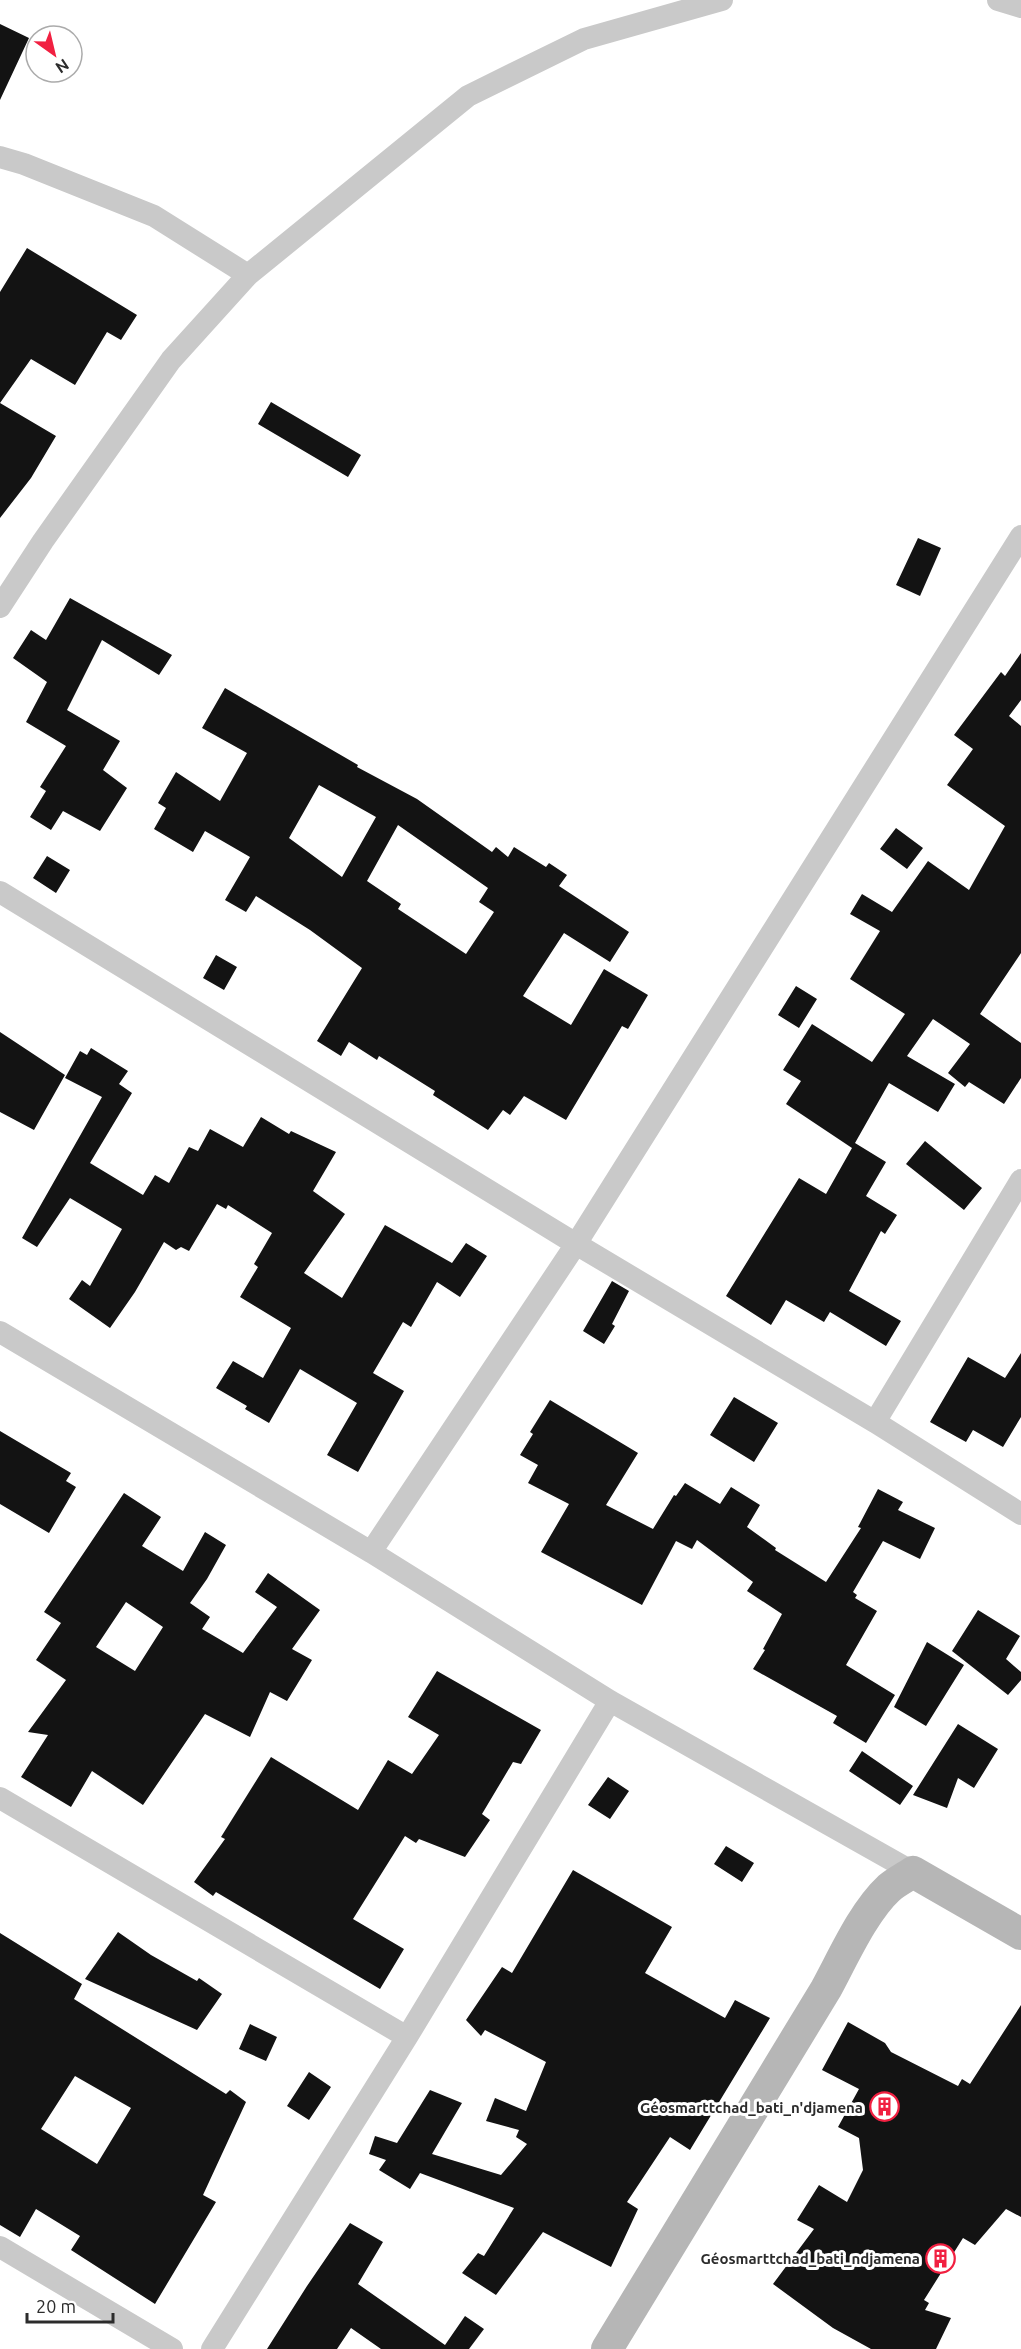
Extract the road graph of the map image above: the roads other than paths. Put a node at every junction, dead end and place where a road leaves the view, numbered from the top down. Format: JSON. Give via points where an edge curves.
{"nodes":[{"id":1,"x":722,"y":0,"type":"edge"},
{"id":2,"x":998,"y":0,"type":"edge"},
{"id":3,"x":1021,"y":7,"type":"edge"},
{"id":4,"x":0,"y":157,"type":"edge"},
{"id":5,"x":248,"y":275,"type":"junction"},
{"id":6,"x":1021,"y":536,"type":"edge"},
{"id":7,"x":0,"y":607,"type":"edge"},
{"id":8,"x":0,"y":892,"type":"edge"},
{"id":9,"x":1021,"y":1180,"type":"edge"},
{"id":10,"x":576,"y":1244,"type":"junction"},
{"id":11,"x":0,"y":1332,"type":"edge"},
{"id":12,"x":875,"y":1422,"type":"junction"},
{"id":13,"x":1021,"y":1514,"type":"edge"},
{"id":14,"x":371,"y":1552,"type":"junction"},
{"id":15,"x":610,"y":1701,"type":"junction"},
{"id":16,"x":0,"y":1798,"type":"edge"},
{"id":17,"x":913,"y":1872,"type":"junction"},
{"id":18,"x":1021,"y":1934,"type":"edge"},
{"id":19,"x":407,"y":2037,"type":"junction"},
{"id":20,"x":0,"y":2247,"type":"edge"},
{"id":21,"x":172,"y":2349,"type":"edge"},
{"id":22,"x":212,"y":2349,"type":"edge"},
{"id":23,"x":607,"y":2349,"type":"edge"}],
"edges":[{"from":1,"to":5,"type":"street","via":[[584,39],[468,96]]},
{"from":2,"to":3,"type":"street"},
{"from":4,"to":5,"type":"street","via":[[154,216]]},
{"from":5,"to":7,"type":"street","via":[[171,360]]},
{"from":6,"to":10,"type":"street"},
{"from":8,"to":10,"type":"street"},
{"from":9,"to":12,"type":"street"},
{"from":10,"to":12,"type":"street"},
{"from":10,"to":14,"type":"street"},
{"from":11,"to":14,"type":"street"},
{"from":12,"to":13,"type":"street"},
{"from":14,"to":15,"type":"street"},
{"from":15,"to":17,"type":"street"},
{"from":15,"to":19,"type":"street"},
{"from":16,"to":19,"type":"street"},
{"from":17,"to":18,"type":"street"},
{"from":17,"to":23,"type":"street","via":[[890,1887],[877,1902]]},
{"from":19,"to":22,"type":"street"},
{"from":20,"to":21,"type":"street"}]}
